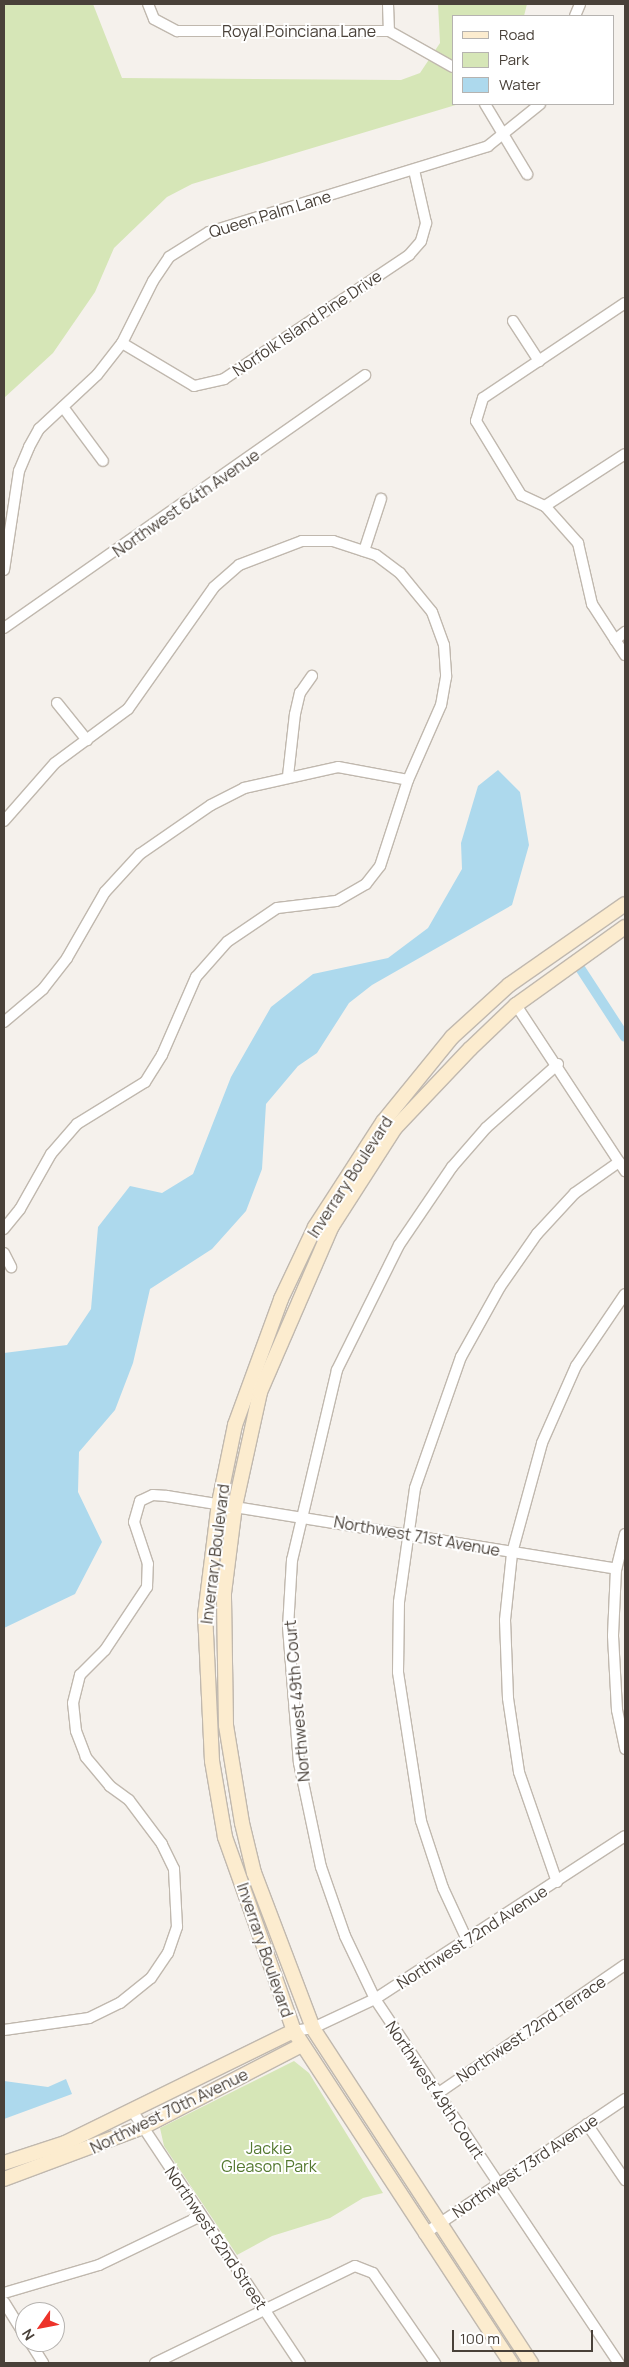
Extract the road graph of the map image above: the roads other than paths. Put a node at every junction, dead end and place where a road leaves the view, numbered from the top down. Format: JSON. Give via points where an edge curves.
{"nodes":[{"id":1,"x":148,"y":4,"type":"edge"},
{"id":2,"x":388,"y":4,"type":"edge"},
{"id":3,"x":389,"y":31,"type":"junction"},
{"id":4,"x":452,"y":66,"type":"edge"},
{"id":5,"x":486,"y":105,"type":"edge"},
{"id":6,"x":539,"y":105,"type":"edge"},
{"id":7,"x":505,"y":136,"type":"junction"},
{"id":8,"x":414,"y":170,"type":"junction"},
{"id":9,"x":527,"y":174,"type":"dead end"},
{"id":10,"x":625,"y":303,"type":"edge"},
{"id":11,"x":514,"y":322,"type":"dead end"},
{"id":12,"x":122,"y":343,"type":"junction"},
{"id":13,"x":539,"y":361,"type":"junction"},
{"id":14,"x":366,"y":375,"type":"dead end"},
{"id":15,"x":63,"y":407,"type":"junction"},
{"id":16,"x":625,"y":454,"type":"edge"},
{"id":17,"x":103,"y":461,"type":"dead end"},
{"id":18,"x":382,"y":498,"type":"dead end"},
{"id":19,"x":545,"y":506,"type":"junction"},
{"id":20,"x":364,"y":551,"type":"junction"},
{"id":21,"x":4,"y":570,"type":"edge"},
{"id":22,"x":4,"y":628,"type":"edge"},
{"id":23,"x":625,"y":632,"type":"edge"},
{"id":24,"x":615,"y":640,"type":"junction"},
{"id":25,"x":625,"y":655,"type":"edge"},
{"id":26,"x":312,"y":676,"type":"dead end"},
{"id":27,"x":58,"y":703,"type":"dead end"},
{"id":28,"x":87,"y":740,"type":"junction"},
{"id":29,"x":288,"y":776,"type":"junction"},
{"id":30,"x":408,"y":780,"type":"junction"},
{"id":31,"x":4,"y":821,"type":"edge"},
{"id":32,"x":625,"y":904,"type":"edge"},
{"id":33,"x":625,"y":927,"type":"edge"},
{"id":34,"x":516,"y":1004,"type":"junction"},
{"id":35,"x":4,"y":1022,"type":"edge"},
{"id":36,"x":558,"y":1064,"type":"junction"},
{"id":37,"x":619,"y":1162,"type":"junction"},
{"id":38,"x":625,"y":1171,"type":"edge"},
{"id":39,"x":4,"y":1229,"type":"edge"},
{"id":40,"x":4,"y":1253,"type":"edge"},
{"id":41,"x":11,"y":1267,"type":"dead end"},
{"id":42,"x":625,"y":1294,"type":"edge"},
{"id":43,"x":219,"y":1503,"type":"junction"},
{"id":44,"x":235,"y":1506,"type":"junction"},
{"id":45,"x":301,"y":1516,"type":"junction"},
{"id":46,"x":408,"y":1533,"type":"junction"},
{"id":47,"x":625,"y":1534,"type":"edge"},
{"id":48,"x":512,"y":1553,"type":"junction"},
{"id":49,"x":616,"y":1569,"type":"junction"},
{"id":50,"x":625,"y":1749,"type":"edge"},
{"id":51,"x":625,"y":1836,"type":"edge"},
{"id":52,"x":557,"y":1882,"type":"junction"},
{"id":53,"x":468,"y":1942,"type":"junction"},
{"id":54,"x":625,"y":1965,"type":"edge"},
{"id":55,"x":375,"y":1999,"type":"junction"},
{"id":56,"x":313,"y":2028,"type":"junction"},
{"id":57,"x":4,"y":2030,"type":"edge"},
{"id":58,"x":294,"y":2031,"type":"junction"},
{"id":59,"x":302,"y":2045,"type":"junction"},
{"id":60,"x":437,"y":2094,"type":"junction"},
{"id":61,"x":625,"y":2099,"type":"edge"},
{"id":62,"x":133,"y":2112,"type":"junction"},
{"id":63,"x":587,"y":2124,"type":"junction"},
{"id":64,"x":143,"y":2128,"type":"junction"},
{"id":65,"x":4,"y":2163,"type":"edge"},
{"id":66,"x":4,"y":2179,"type":"edge"},
{"id":67,"x":625,"y":2180,"type":"edge"},
{"id":68,"x":498,"y":2185,"type":"junction"},
{"id":69,"x":201,"y":2216,"type":"junction"},
{"id":70,"x":438,"y":2225,"type":"junction"},
{"id":71,"x":424,"y":2234,"type":"junction"},
{"id":72,"x":4,"y":2293,"type":"edge"},
{"id":73,"x":4,"y":2302,"type":"edge"},
{"id":74,"x":264,"y":2310,"type":"junction"},
{"id":75,"x":15,"y":2319,"type":"edge"},
{"id":76,"x":36,"y":2352,"type":"edge"},
{"id":77,"x":162,"y":2362,"type":"edge"},
{"id":78,"x":43,"y":2363,"type":"edge"},
{"id":79,"x":300,"y":2363,"type":"edge"},
{"id":80,"x":435,"y":2363,"type":"edge"},
{"id":81,"x":511,"y":2363,"type":"edge"},
{"id":82,"x":531,"y":2363,"type":"edge"},
{"id":83,"x":619,"y":2363,"type":"edge"}],
"edges":[{"from":1,"to":3,"type":"street","name":"Royal Poinciana Lane","via":[[154,18],[177,31]]},
{"from":2,"to":3,"type":"street"},
{"from":3,"to":4,"type":"street","name":"Royal Poinciana Lane"},
{"from":5,"to":7,"type":"street"},
{"from":6,"to":7,"type":"street","name":"Queen Palm Lane"},
{"from":7,"to":8,"type":"street","name":"Queen Palm Lane"},
{"from":7,"to":9,"type":"street"},
{"from":8,"to":12,"type":"street","name":"Queen Palm Lane","via":[[192,240],[169,257],[153,281]]},
{"from":8,"to":12,"type":"street","name":"Norfolk Island Pine Drive","via":[[426,223],[422,241],[409,255],[224,379],[194,386]]},
{"from":10,"to":13,"type":"street"},
{"from":11,"to":13,"type":"street"},
{"from":12,"to":15,"type":"street","name":"Queen Palm Lane"},
{"from":13,"to":19,"type":"street","via":[[483,398],[476,421],[521,495]]},
{"from":14,"to":22,"type":"street","name":"Northwest 64th Avenue"},
{"from":15,"to":17,"type":"street"},
{"from":15,"to":21,"type":"street","name":"Queen Palm Lane","via":[[39,429],[19,471]]},
{"from":16,"to":19,"type":"street"},
{"from":18,"to":20,"type":"street"},
{"from":19,"to":24,"type":"street","via":[[578,543],[592,604]]},
{"from":20,"to":28,"type":"street","via":[[333,540],[302,541],[239,565],[214,587],[128,709]]},
{"from":20,"to":30,"type":"street","via":[[400,573],[420,594],[444,645],[446,677],[437,724]]},
{"from":23,"to":24,"type":"street"},
{"from":24,"to":25,"type":"street"},
{"from":26,"to":29,"type":"street","via":[[300,693],[294,714]]},
{"from":27,"to":28,"type":"street"},
{"from":28,"to":31,"type":"street","via":[[56,763]]},
{"from":29,"to":30,"type":"street","via":[[354,767]]},
{"from":29,"to":35,"type":"street","via":[[244,788],[211,805],[140,854],[105,892],[67,958],[43,989]]},
{"from":30,"to":39,"type":"street","via":[[380,866],[366,884],[336,901],[278,908],[227,942],[196,977],[162,1055],[145,1082],[76,1124],[51,1154],[20,1209]]},
{"from":32,"to":43,"type":"street","name":"Inverrary Boulevard","via":[[509,985],[452,1038],[383,1122],[315,1228],[281,1299],[245,1392]]},
{"from":33,"to":34,"type":"street","name":"Inverrary Boulevard"},
{"from":34,"to":36,"type":"street"},
{"from":34,"to":44,"type":"street","name":"Inverrary Boulevard","via":[[394,1128],[332,1226],[260,1392]]},
{"from":36,"to":37,"type":"street"},
{"from":36,"to":45,"type":"street","name":"Northwest 49th Court","via":[[480,1134],[452,1167],[399,1245],[337,1370]]},
{"from":37,"to":38,"type":"street"},
{"from":37,"to":46,"type":"street","via":[[562,1206],[537,1234],[500,1287],[461,1357],[436,1420],[415,1488]]},
{"from":40,"to":41,"type":"street"},
{"from":42,"to":48,"type":"street","via":[[576,1366],[542,1443]]},
{"from":43,"to":44,"type":"street","name":"Northwest 71st Avenue"},
{"from":43,"to":57,"type":"street","name":"Northwest 71st Avenue","via":[[153,1495],[140,1500],[134,1522],[148,1564],[147,1586],[105,1650],[80,1675],[73,1703],[76,1731],[86,1757],[110,1786],[129,1800],[162,1844],[174,1869],[177,1927],[168,1953],[151,1978],[120,2003],[89,2018]]},
{"from":43,"to":58,"type":"street","name":"Inverrary Boulevard","via":[[205,1614],[212,1761],[226,1837]]},
{"from":44,"to":45,"type":"street","name":"Northwest 71st Avenue"},
{"from":44,"to":56,"type":"street","name":"Inverrary Boulevard","via":[[224,1593],[226,1725],[254,1872]]},
{"from":45,"to":46,"type":"street","name":"Northwest 71st Avenue"},
{"from":45,"to":55,"type":"street","name":"Northwest 49th Court","via":[[292,1560],[288,1627],[299,1763],[322,1867],[345,1936]]},
{"from":46,"to":48,"type":"street","name":"Northwest 71st Avenue"},
{"from":46,"to":53,"type":"street","via":[[399,1602],[398,1672],[412,1780],[443,1888]]},
{"from":47,"to":49,"type":"street"},
{"from":48,"to":49,"type":"street","name":"Northwest 71st Avenue"},
{"from":48,"to":52,"type":"street","via":[[505,1620],[508,1698],[519,1772]]},
{"from":49,"to":50,"type":"street","via":[[612,1636],[617,1710]]},
{"from":51,"to":52,"type":"street","name":"Northwest 72nd Avenue"},
{"from":52,"to":53,"type":"street","name":"Northwest 72nd Avenue"},
{"from":53,"to":55,"type":"street","name":"Northwest 72nd Avenue"},
{"from":54,"to":60,"type":"street","name":"Northwest 72nd Terrace"},
{"from":55,"to":56,"type":"street","name":"Northwest 72nd Avenue"},
{"from":55,"to":60,"type":"street","name":"Northwest 49th Court"},
{"from":56,"to":58,"type":"street","name":"Northwest 72nd Avenue"},
{"from":56,"to":59,"type":"street"},
{"from":56,"to":70,"type":"street","name":"Inverrary Boulevard"},
{"from":58,"to":59,"type":"street","name":"Inverrary Boulevard"},
{"from":58,"to":62,"type":"street","name":"Northwest 70th Avenue"},
{"from":59,"to":64,"type":"street","name":"Northwest 70th Avenue"},
{"from":59,"to":71,"type":"street","name":"Inverrary Boulevard"},
{"from":60,"to":68,"type":"street","name":"Northwest 49th Court"},
{"from":61,"to":63,"type":"street","name":"Northwest 73rd Avenue"},
{"from":62,"to":64,"type":"street","name":"Northwest 52nd Street"},
{"from":62,"to":65,"type":"street","name":"Northwest 70th Avenue","via":[[65,2144]]},
{"from":63,"to":67,"type":"street"},
{"from":63,"to":68,"type":"street","name":"Northwest 73rd Avenue"},
{"from":64,"to":66,"type":"street","name":"Northwest 70th Avenue"},
{"from":64,"to":69,"type":"street","name":"Northwest 52nd Street"},
{"from":68,"to":70,"type":"street","name":"Northwest 73rd Avenue"},
{"from":68,"to":83,"type":"street","name":"Northwest 49th Court"},
{"from":69,"to":72,"type":"street","via":[[99,2265]]},
{"from":69,"to":74,"type":"street","name":"Northwest 52nd Street"},
{"from":70,"to":71,"type":"street","name":"Northwest 73rd Avenue"},
{"from":70,"to":82,"type":"street","name":"Inverrary Boulevard"},
{"from":71,"to":81,"type":"street","name":"Inverrary Boulevard"},
{"from":73,"to":75,"type":"street"},
{"from":74,"to":77,"type":"street"},
{"from":74,"to":79,"type":"street","name":"Northwest 52nd Street"},
{"from":74,"to":80,"type":"street","via":[[355,2266],[373,2273]]},
{"from":76,"to":78,"type":"street"}]}
